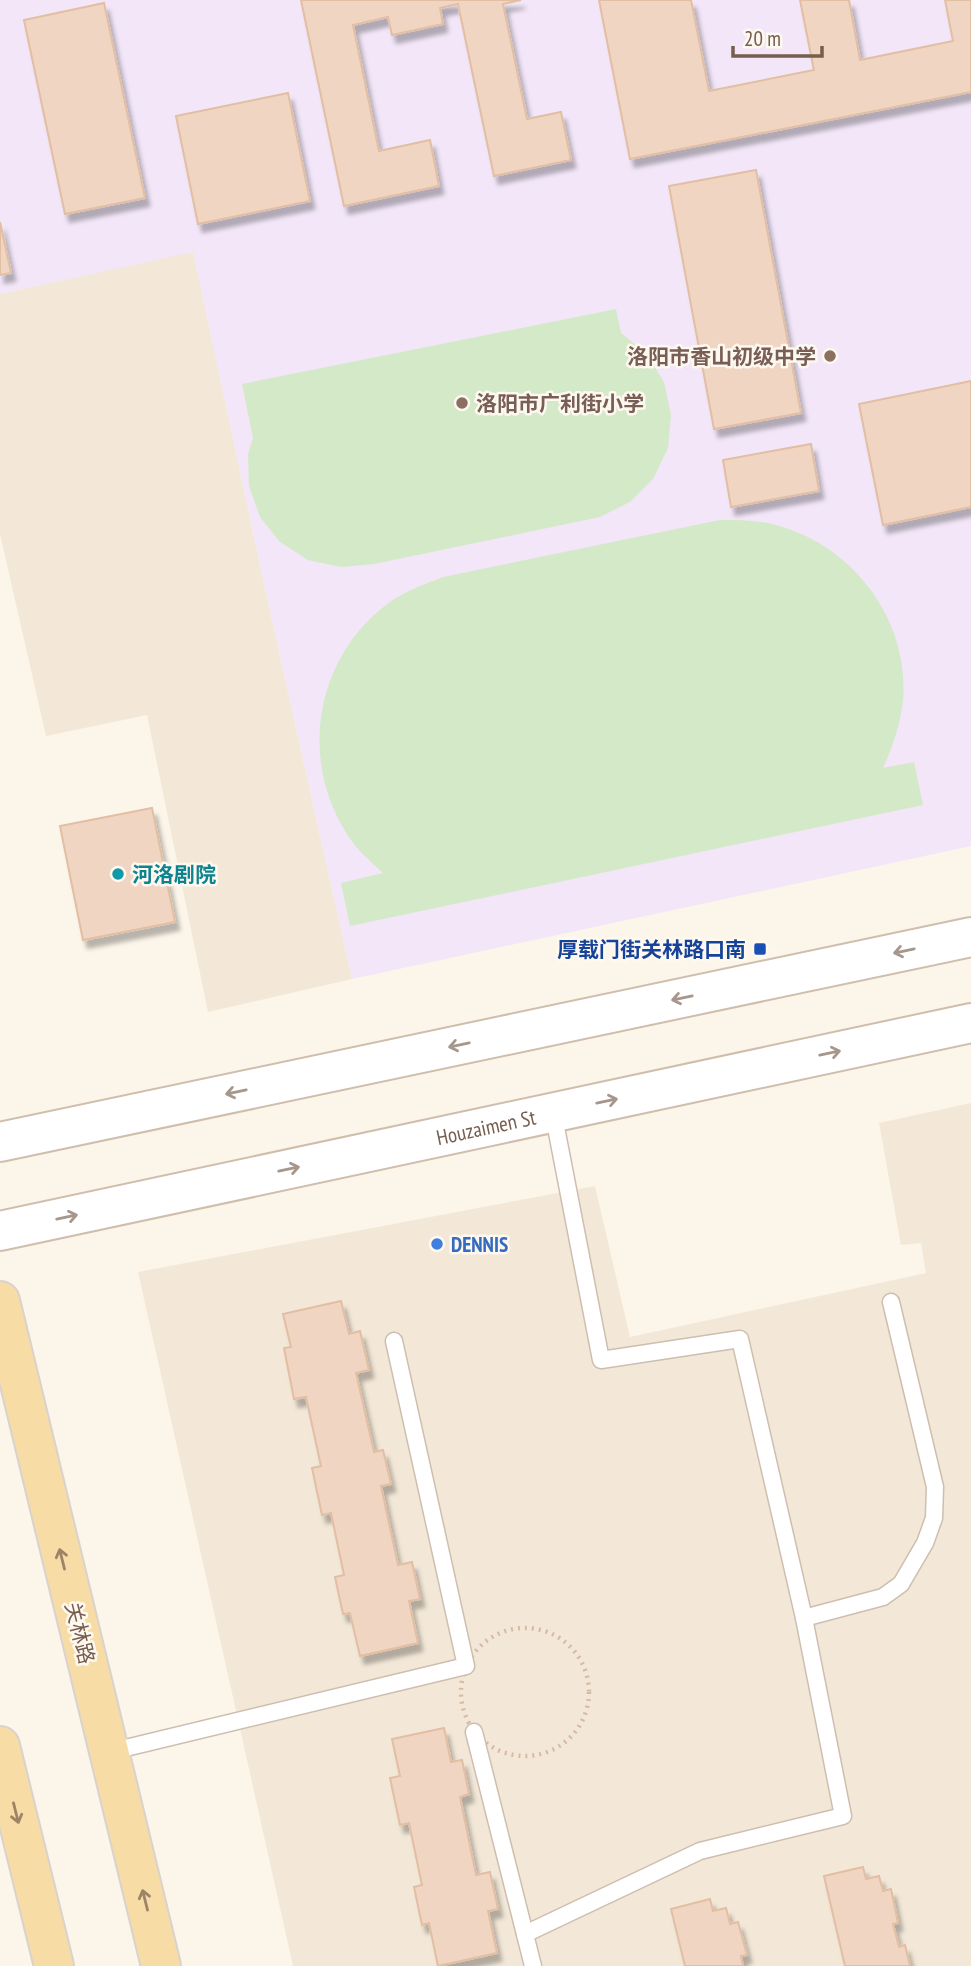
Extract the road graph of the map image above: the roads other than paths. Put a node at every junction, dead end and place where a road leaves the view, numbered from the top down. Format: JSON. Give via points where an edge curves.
{"nodes":[{"id":1,"x":971,"y":937,"type":"edge"},
{"id":2,"x":971,"y":1023,"type":"edge"},
{"id":3,"x":553,"y":1112,"type":"junction"},
{"id":4,"x":0,"y":1142,"type":"edge"},
{"id":5,"x":0,"y":1231,"type":"edge"},
{"id":6,"x":0,"y":1301,"type":"edge"},
{"id":7,"x":891,"y":1302,"type":"dead end"},
{"id":8,"x":394,"y":1341,"type":"dead end"},
{"id":9,"x":804,"y":1618,"type":"junction"},
{"id":10,"x":474,"y":1732,"type":"road end"},
{"id":11,"x":0,"y":1746,"type":"edge"},
{"id":12,"x":109,"y":1752,"type":"junction"},
{"id":13,"x":525,"y":1934,"type":"junction"},
{"id":14,"x":54,"y":1966,"type":"edge"},
{"id":15,"x":161,"y":1966,"type":"edge"},
{"id":16,"x":533,"y":1966,"type":"edge"}],
"edges":[{"from":1,"to":4,"type":"main road","one_way":true},
{"from":3,"to":2,"type":"main road","name":"Houzaimen St","one_way":true},
{"from":5,"to":3,"type":"main road","name":"Houzaimen St","one_way":true},
{"from":3,"to":9,"type":"lane","via":[[601,1360],[740,1339]]},
{"from":12,"to":6,"type":"main road","name":"关林路","one_way":true},
{"from":7,"to":9,"type":"lane","via":[[935,1487],[934,1518],[901,1584],[883,1597]]},
{"from":8,"to":12,"type":"lane","via":[[466,1666]]},
{"from":9,"to":13,"type":"lane","via":[[843,1816],[700,1851]]},
{"from":10,"to":13,"type":"lane"},
{"from":11,"to":14,"type":"main road","one_way":true},
{"from":15,"to":12,"type":"main road","name":"关林路","one_way":true},
{"from":13,"to":16,"type":"lane"}]}
